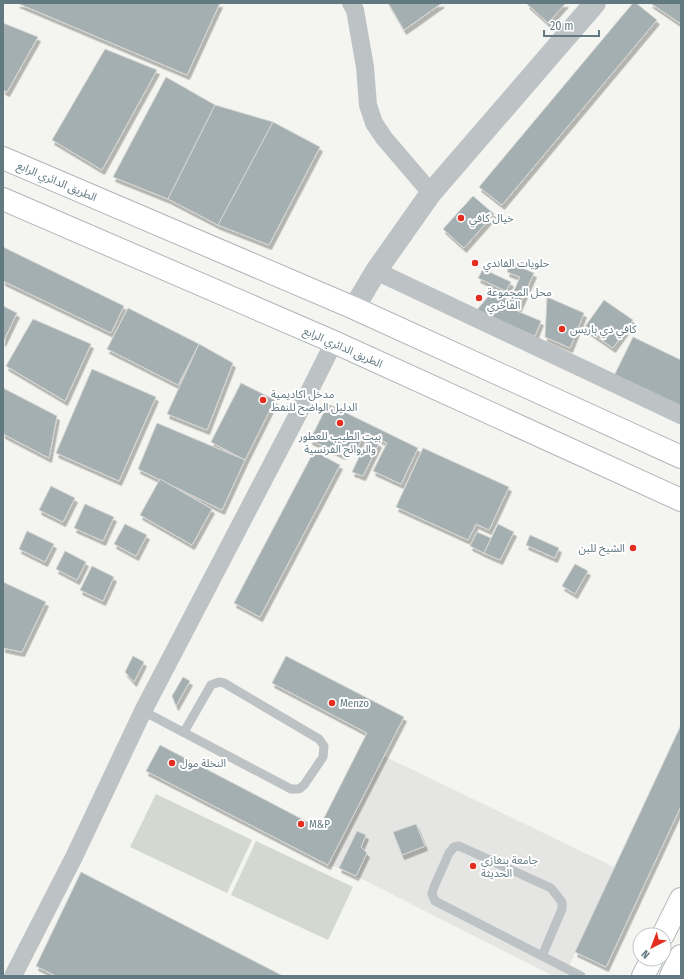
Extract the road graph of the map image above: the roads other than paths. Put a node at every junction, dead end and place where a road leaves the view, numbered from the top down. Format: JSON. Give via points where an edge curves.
{"nodes":[{"id":1,"x":351,"y":3,"type":"edge"},
{"id":2,"x":595,"y":3,"type":"edge"},
{"id":3,"x":3,"y":158,"type":"edge"},
{"id":4,"x":431,"y":193,"type":"junction"},
{"id":5,"x":3,"y":199,"type":"edge"},
{"id":6,"x":376,"y":271,"type":"junction"},
{"id":7,"x":354,"y":308,"type":"junction"},
{"id":8,"x":334,"y":342,"type":"junction"},
{"id":9,"x":681,"y":415,"type":"edge"},
{"id":10,"x":681,"y":457,"type":"edge"},
{"id":11,"x":681,"y":500,"type":"edge"},
{"id":12,"x":143,"y":711,"type":"junction"},
{"id":13,"x":184,"y":732,"type":"junction"},
{"id":14,"x":681,"y":899,"type":"edge"},
{"id":15,"x":667,"y":927,"type":"edge"},
{"id":16,"x":542,"y":956,"type":"junction"},
{"id":17,"x":681,"y":956,"type":"edge"},
{"id":18,"x":648,"y":967,"type":"edge"},
{"id":19,"x":13,"y":976,"type":"edge"},
{"id":20,"x":581,"y":976,"type":"edge"},
{"id":21,"x":643,"y":976,"type":"edge"},
{"id":22,"x":671,"y":976,"type":"edge"}],
"edges":[{"from":1,"to":4,"type":"street","via":[[355,10],[365,67],[368,106],[374,123]]},
{"from":2,"to":4,"type":"street"},
{"from":3,"to":7,"type":"main road","name":"الطريق الدائري الرابع"},
{"from":4,"to":6,"type":"street"},
{"from":5,"to":8,"type":"main road","name":"الطريق الدائري الرابع"},
{"from":6,"to":7,"type":"street"},
{"from":6,"to":9,"type":"street"},
{"from":7,"to":10,"type":"main road","name":"الطريق الدائري الرابع"},
{"from":8,"to":11,"type":"main road","name":"الطريق الدائري الرابع"},
{"from":8,"to":12,"type":"street"},
{"from":12,"to":13,"type":"lane"},
{"from":12,"to":19,"type":"street","via":[[74,857]]},
{"from":13,"to":13,"type":"lane","via":[[291,789],[299,789],[304,785],[323,757],[324,746],[319,739],[219,682],[211,685]]},
{"from":14,"to":15,"type":"main road"},
{"from":16,"to":16,"type":"lane","via":[[435,901],[432,894],[434,887],[454,847],[459,846],[551,888],[562,902],[562,909]]},
{"from":16,"to":20,"type":"lane"},
{"from":17,"to":22,"type":"main road"},
{"from":18,"to":21,"type":"main road"}]}
